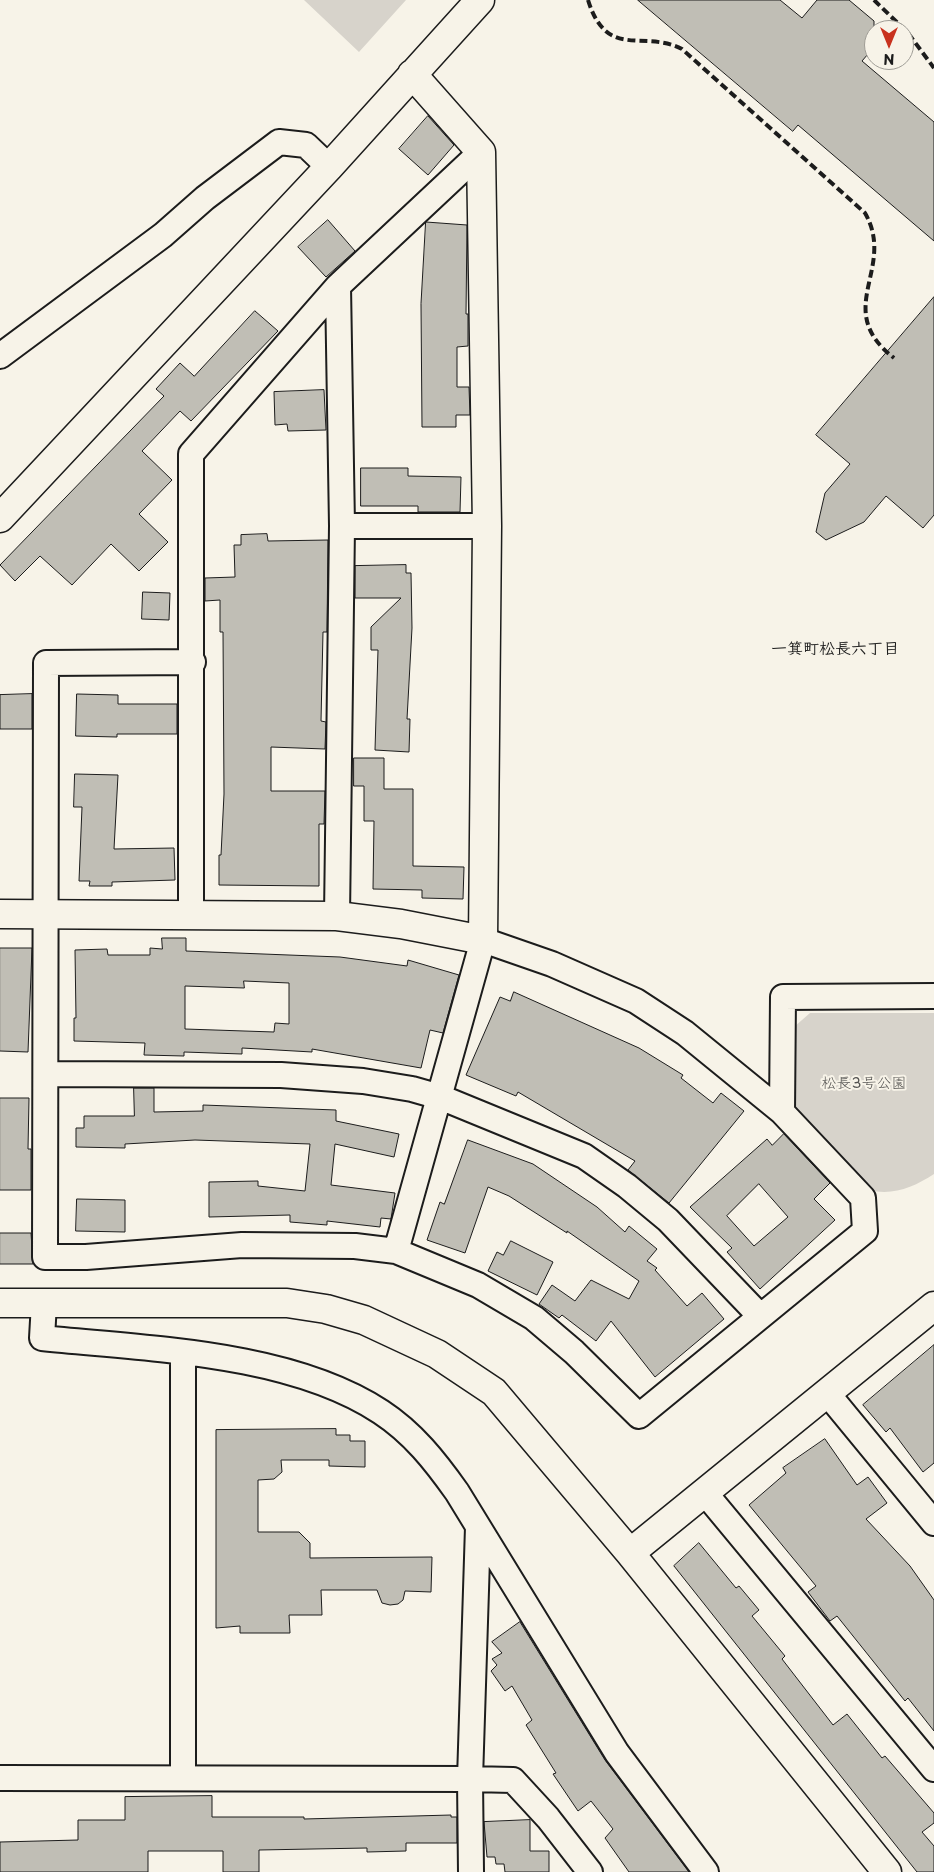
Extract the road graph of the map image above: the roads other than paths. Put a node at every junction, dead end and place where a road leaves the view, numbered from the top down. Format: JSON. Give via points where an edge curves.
{"nodes":[{"id":1,"x":480,"y":0,"type":"edge"},
{"id":2,"x":412,"y":74,"type":"junction"},
{"id":3,"x":481,"y":152,"type":"junction"},
{"id":4,"x":329,"y":167,"type":"junction"},
{"id":5,"x":338,"y":286,"type":"junction"},
{"id":6,"x":0,"y":356,"type":"edge"},
{"id":7,"x":0,"y":518,"type":"edge"},
{"id":8,"x":342,"y":526,"type":"junction"},
{"id":9,"x":487,"y":526,"type":"junction"},
{"id":10,"x":193,"y":662,"type":"junction"},
{"id":11,"x":0,"y":914,"type":"edge"},
{"id":12,"x":48,"y":914,"type":"junction"},
{"id":13,"x":191,"y":915,"type":"junction"},
{"id":14,"x":338,"y":916,"type":"junction"},
{"id":15,"x":483,"y":940,"type":"junction"},
{"id":16,"x":934,"y":996,"type":"edge"},
{"id":17,"x":46,"y":1074,"type":"junction"},
{"id":18,"x":440,"y":1097,"type":"junction"},
{"id":19,"x":782,"y":1112,"type":"junction"},
{"id":20,"x":396,"y":1251,"type":"junction"},
{"id":21,"x":0,"y":1303,"type":"edge"},
{"id":22,"x":44,"y":1303,"type":"junction"},
{"id":23,"x":934,"y":1306,"type":"edge"},
{"id":24,"x":760,"y":1316,"type":"junction"},
{"id":25,"x":183,"y":1353,"type":"junction"},
{"id":26,"x":827,"y":1393,"type":"junction"},
{"id":27,"x":705,"y":1492,"type":"junction"},
{"id":28,"x":934,"y":1523,"type":"edge"},
{"id":29,"x":478,"y":1527,"type":"junction"},
{"id":30,"x":630,"y":1552,"type":"junction"},
{"id":31,"x":934,"y":1769,"type":"edge"},
{"id":32,"x":183,"y":1777,"type":"junction"},
{"id":33,"x":0,"y":1778,"type":"edge"},
{"id":34,"x":470,"y":1779,"type":"junction"},
{"id":35,"x":471,"y":1872,"type":"edge"},
{"id":36,"x":590,"y":1872,"type":"edge"},
{"id":37,"x":706,"y":1872,"type":"edge"},
{"id":38,"x":887,"y":1872,"type":"edge"}],
"edges":[{"from":1,"to":2,"type":"street"},
{"from":2,"to":3,"type":"street"},
{"from":2,"to":4,"type":"street"},
{"from":3,"to":5,"type":"street"},
{"from":3,"to":9,"type":"street"},
{"from":4,"to":6,"type":"street","via":[[306,145],[279,142],[205,198],[163,235]]},
{"from":4,"to":7,"type":"street"},
{"from":5,"to":8,"type":"street"},
{"from":5,"to":10,"type":"street","via":[[192,454]]},
{"from":8,"to":9,"type":"street"},
{"from":8,"to":14,"type":"street"},
{"from":9,"to":15,"type":"street"},
{"from":10,"to":12,"type":"street","via":[[46,663]]},
{"from":10,"to":13,"type":"street"},
{"from":11,"to":12,"type":"street"},
{"from":12,"to":13,"type":"street"},
{"from":12,"to":17,"type":"street"},
{"from":13,"to":14,"type":"street"},
{"from":14,"to":15,"type":"street"},
{"from":15,"to":18,"type":"street"},
{"from":15,"to":19,"type":"street","via":[[552,964],[636,1002],[685,1033]]},
{"from":16,"to":19,"type":"street","via":[[783,996]]},
{"from":17,"to":18,"type":"street","via":[[280,1075],[363,1081]]},
{"from":17,"to":20,"type":"street","via":[[45,1257],[86,1258],[242,1245],[345,1246]]},
{"from":18,"to":20,"type":"street"},
{"from":18,"to":24,"type":"street","via":[[584,1156],[668,1220]]},
{"from":19,"to":24,"type":"street","via":[[863,1198],[865,1231]]},
{"from":20,"to":24,"type":"street","via":[[478,1285],[534,1318],[639,1416]]},
{"from":21,"to":22,"type":"street"},
{"from":22,"to":25,"type":"street","via":[[42,1338]]},
{"from":22,"to":30,"type":"street","via":[[287,1304],[326,1309],[364,1320],[437,1354],[494,1392]]},
{"from":23,"to":26,"type":"street"},
{"from":25,"to":29,"type":"street","via":[[288,1372],[321,1382],[363,1401],[408,1433],[433,1458]]},
{"from":25,"to":32,"type":"street"},
{"from":26,"to":27,"type":"street"},
{"from":26,"to":28,"type":"street"},
{"from":27,"to":30,"type":"street"},
{"from":27,"to":31,"type":"street"},
{"from":29,"to":34,"type":"street"},
{"from":29,"to":37,"type":"street","via":[[617,1753]]},
{"from":30,"to":38,"type":"street"},
{"from":32,"to":33,"type":"street"},
{"from":32,"to":34,"type":"street"},
{"from":34,"to":35,"type":"street"},
{"from":34,"to":36,"type":"street","via":[[512,1780],[548,1818]]}]}
